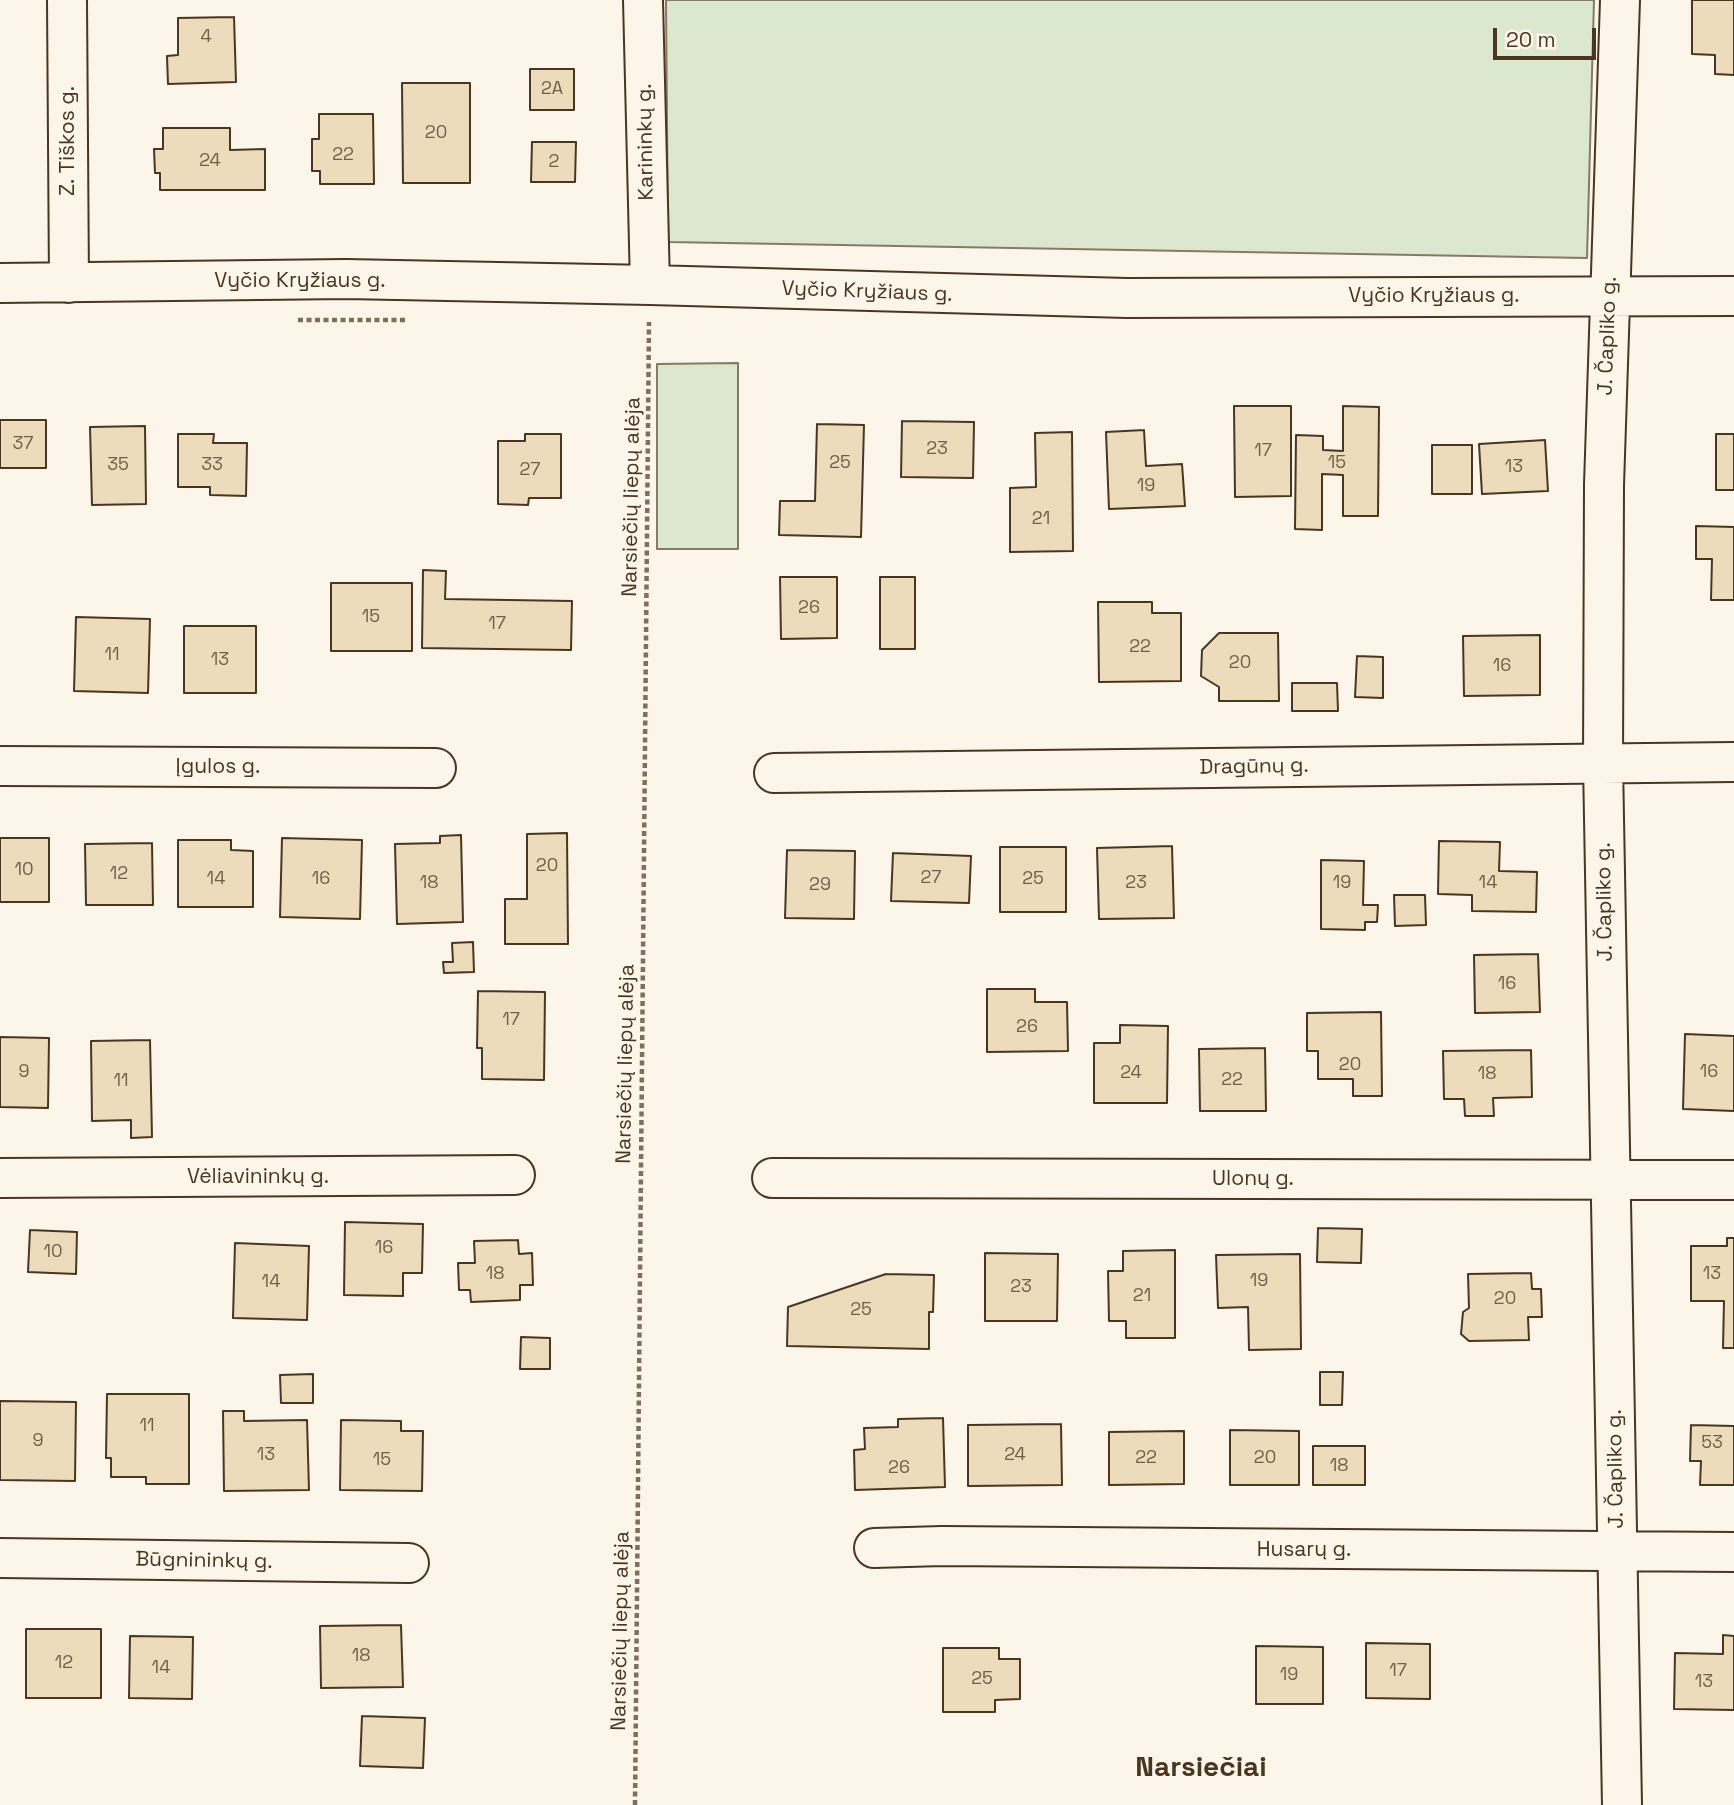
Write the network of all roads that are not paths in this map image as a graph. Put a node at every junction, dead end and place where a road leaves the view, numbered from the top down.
1 (67, 0) edge
2 (643, 0) edge
3 (1620, 0) edge
4 (69, 282) junction
5 (0, 283) edge
6 (650, 285) junction
7 (1610, 296) junction
8 (1734, 296) edge
9 (1734, 762) edge
10 (1603, 763) junction
11 (0, 766) edge
12 (436, 768) dead end
13 (774, 773) dead end
14 (515, 1175) dead end
15 (0, 1178) edge
16 (772, 1178) dead end
17 (1609, 1180) junction
18 (1734, 1180) edge
19 (874, 1548) dead end
20 (1618, 1552) junction
21 (1734, 1552) edge
22 (0, 1558) edge
23 (409, 1563) dead end
24 (1622, 1805) edge

1 - 4 street, Z. Tiškos g.
2 - 6 street, Karininkų g.
3 - 7 street, J. Čapliko g.
4 - 5 street, Vyčio Kryžiaus g.
4 - 6 street, Vyčio Kryžiaus g.
6 - 7 street, Vyčio Kryžiaus g.
7 - 8 street, Vyčio Kryžiaus g.
7 - 10 street, J. Čapliko g.
9 - 10 street, Dragūnų g.
10 - 13 street, Dragūnų g.
10 - 17 street, J. Čapliko g.
11 - 12 street, Įgulos g.
14 - 15 street, Vėliavininkų g.
16 - 17 street, Ulonų g.
17 - 18 street, Ulonų g.
17 - 20 street, J. Čapliko g.
19 - 20 street, Husarų g.
20 - 21 street, Husarų g.
20 - 24 street, J. Čapliko g.
22 - 23 street, Būgnininkų g.

